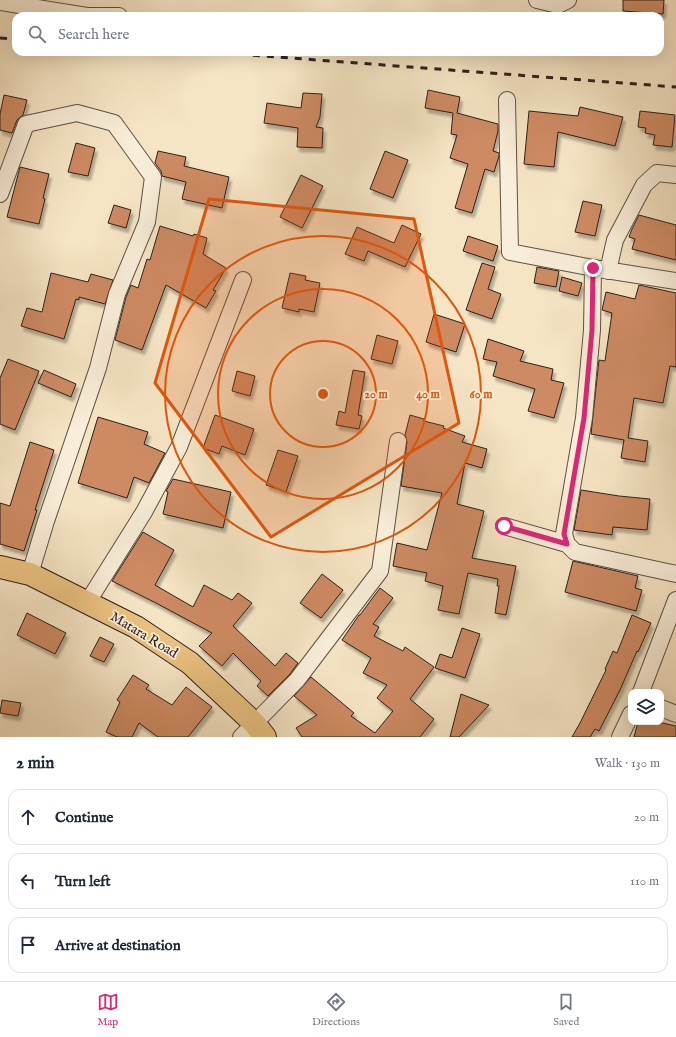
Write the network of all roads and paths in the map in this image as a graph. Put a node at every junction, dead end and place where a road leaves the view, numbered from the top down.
1 (537, 0) edge
2 (568, 0) edge
3 (0, 2) edge
4 (62, 12) edge
5 (507, 100) dead end
6 (676, 175) edge
7 (0, 194) edge
8 (601, 270) junction
9 (243, 280) dead end
10 (676, 281) edge
11 (398, 441) dead end
12 (504, 526) dead end
13 (567, 544) junction
14 (0, 567) edge
15 (30, 574) junction
16 (676, 574) edge
17 (676, 600) edge
18 (87, 603) junction
19 (642, 689) edge
20 (664, 709) edge
21 (676, 714) edge
22 (628, 720) edge
23 (254, 733) edge
24 (620, 737) edge

1 - 2 street
3 - 4 street
5 - 8 street
6 - 8 street
7 - 15 street
8 - 10 street
8 - 13 street
9 - 18 street
11 - 23 street
12 - 13 street
13 - 16 street
14 - 15 highway, Matara Road
15 - 18 highway, Matara Road
17 - 19 street
18 - 23 highway, Matara Road
20 - 21 street
22 - 24 street

